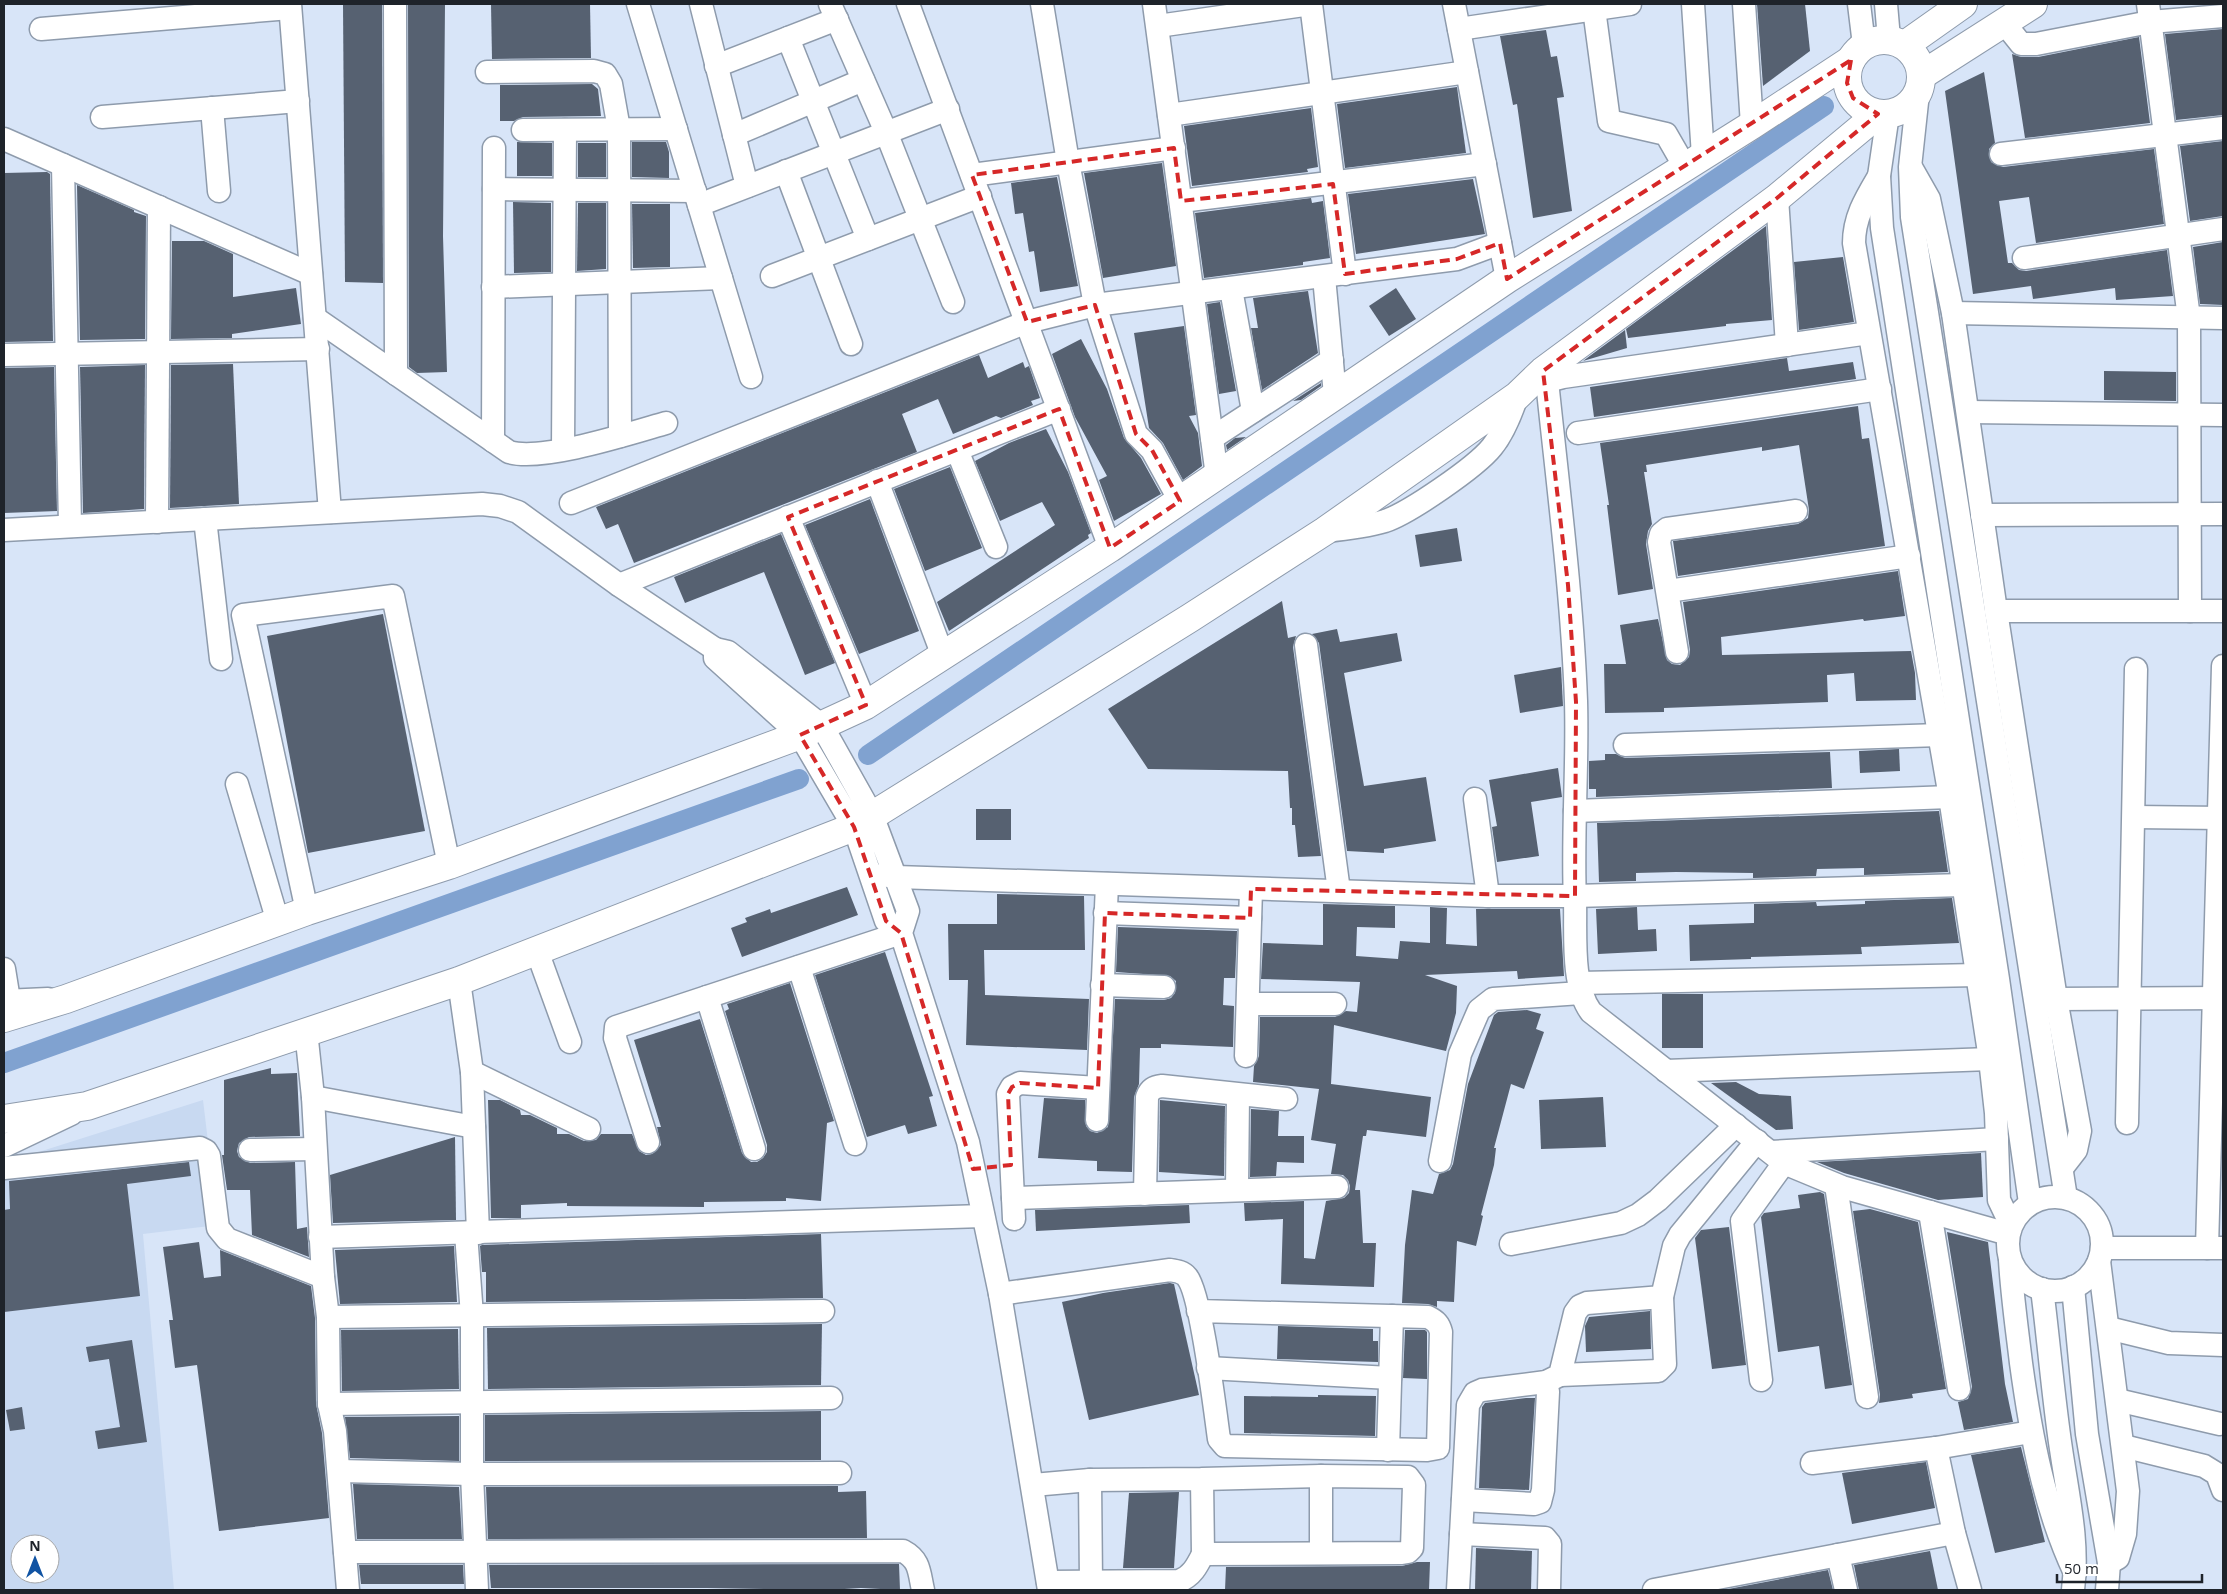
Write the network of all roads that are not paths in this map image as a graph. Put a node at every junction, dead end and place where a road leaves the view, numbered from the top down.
1 (395, 4) edge
2 (638, 4) edge
3 (701, 4) edge
4 (908, 4) edge
5 (1042, 4) edge
6 (1154, 4) edge
7 (1311, 4) edge
8 (1454, 4) edge
9 (1630, 4) edge
10 (1693, 4) edge
11 (1744, 4) edge
12 (1859, 4) edge
13 (1886, 4) edge
14 (1963, 4) edge
15 (2033, 4) edge
16 (290, 6) edge
17 (1594, 9) junction
18 (833, 11) edge
19 (2149, 13) edge
20 (2223, 16) edge
21 (2005, 24) junction
22 (1158, 26) junction
23 (1459, 28) junction
24 (40, 29) dead end
25 (788, 38) junction
26 (1877, 47) junction
27 (716, 66) junction
28 (488, 72) dead end
29 (1467, 72) junction
30 (863, 80) junction
31 (1920, 84) junction
32 (1322, 93) junction
33 (298, 101) junction
34 (813, 102) junction
35 (212, 108) junction
36 (948, 109) junction
37 (1883, 114) junction
38 (1170, 115) junction
39 (102, 117) dead end
40 (1752, 125) junction
41 (2223, 128) edge
42 (619, 129) junction
43 (676, 129) junction
44 (523, 130) dead end
45 (564, 130) junction
46 (886, 132) junction
47 (2166, 134) junction
48 (734, 135) junction
49 (4, 139) edge
50 (494, 148) dead end
51 (1174, 148) junction
52 (834, 153) junction
53 (2001, 154) dead end
54 (1694, 161) junction
55 (1068, 162) junction
56 (1485, 164) junction
57 (63, 165) junction
58 (1910, 167) junction
59 (786, 171) junction
60 (972, 175) junction
61 (1878, 176) junction
62 (1334, 184) junction
63 (747, 186) junction
64 (494, 189) junction
65 (564, 190) junction
66 (620, 190) junction
67 (219, 191) dead end
68 (980, 196) junction
69 (697, 198) junction
70 (1776, 198) junction
71 (1181, 202) junction
72 (159, 207) junction
73 (919, 220) junction
74 (2223, 229) edge
75 (2178, 235) junction
76 (868, 239) junction
77 (1500, 243) junction
78 (819, 258) junction
79 (2024, 258) dead end
80 (311, 274) junction
81 (772, 276) dead end
82 (1334, 276) junction
83 (721, 278) junction
84 (1506, 279) junction
85 (620, 283) junction
86 (564, 285) junction
87 (493, 288) junction
88 (1232, 289) junction
89 (1193, 294) junction
90 (953, 302) dead end
91 (1095, 305) junction
92 (1954, 313) junction
93 (315, 318) junction
94 (2189, 318) junction
95 (2223, 318) edge
96 (1027, 322) junction
97 (1869, 333) junction
98 (851, 344) dead end
99 (1787, 345) junction
100 (318, 349) junction
101 (158, 352) junction
102 (66, 354) junction
103 (4, 355) edge
104 (1332, 360) junction
105 (396, 374) junction
106 (1545, 376) junction
107 (751, 377) dead end
108 (1880, 389) junction
109 (1335, 395) junction
110 (1059, 409) junction
111 (1253, 411) junction
112 (1968, 412) junction
113 (2190, 415) junction
114 (2223, 415) edge
115 (666, 423) dead end
116 (1578, 432) dead end
117 (620, 436) junction
118 (1212, 438) junction
119 (493, 441) junction
120 (563, 449) junction
121 (957, 450) junction
122 (1217, 476) junction
123 (877, 481) junction
124 (1180, 501) junction
125 (571, 504) dead end
126 (1796, 510) dead end
127 (330, 512) junction
128 (2190, 514) junction
129 (2223, 514) edge
130 (1982, 515) junction
131 (788, 517) junction
132 (205, 519) junction
133 (157, 522) junction
134 (70, 526) junction
135 (4, 530) edge
136 (996, 547) dead end
137 (1110, 548) junction
138 (1909, 556) junction
139 (619, 585) junction
140 (1668, 591) junction
141 (1996, 611) junction
142 (2190, 611) junction
143 (2223, 611) edge
144 (1306, 645) dead end
145 (1677, 652) dead end
146 (943, 656) junction
147 (221, 659) dead end
148 (2223, 666) edge
149 (2136, 669) dead end
150 (866, 705) junction
151 (811, 730) junction
152 (1940, 735) junction
153 (1625, 745) dead end
154 (237, 784) dead end
155 (1950, 797) junction
156 (1475, 799) dead end
157 (1574, 811) junction
158 (2134, 817) junction
159 (2221, 818) edge
160 (863, 821) junction
161 (449, 865) junction
162 (871, 872) junction
163 (896, 877) junction
164 (1106, 884) junction
165 (1963, 885) junction
166 (1251, 889) junction
167 (1339, 891) junction
168 (1488, 896) junction
169 (1574, 896) junction
170 (307, 911) junction
171 (1105, 913) junction
172 (1250, 918) junction
173 (278, 922) junction
174 (901, 933) junction
175 (537, 951) junction
176 (799, 966) junction
177 (4, 970) edge
178 (1978, 974) junction
179 (459, 981) junction
180 (1102, 985) junction
181 (1164, 987) dead end
182 (1580, 988) junction
183 (707, 997) junction
184 (2218, 998) edge
185 (2056, 999) junction
186 (2131, 999) junction
187 (1248, 1004) junction
188 (1335, 1004) dead end
189 (6, 1006) edge
190 (306, 1031) junction
191 (570, 1042) dead end
192 (1246, 1056) dead end
193 (1990, 1059) junction
194 (1666, 1071) junction
195 (472, 1072) junction
196 (1098, 1088) junction
197 (1238, 1095) junction
198 (313, 1097) junction
199 (1286, 1099) dead end
200 (87, 1106) junction
201 (4, 1119) edge
202 (1097, 1120) dead end
203 (2128, 1124) dead end
204 (1736, 1125) junction
205 (474, 1127) junction
206 (589, 1129) dead end
207 (1997, 1140) junction
208 (648, 1142) dead end
209 (855, 1144) dead end
210 (4, 1146) edge
211 (315, 1149) junction
212 (754, 1149) dead end
213 (250, 1150) dead end
214 (1771, 1152) junction
215 (1440, 1161) dead end
216 (1011, 1165) junction
217 (4, 1168) edge
218 (2062, 1168) junction
219 (973, 1169) junction
220 (1836, 1185) junction
221 (1337, 1187) dead end
222 (1237, 1189) junction
223 (1145, 1194) junction
224 (2066, 1198) junction
225 (2030, 1203) junction
226 (1930, 1212) junction
227 (983, 1216) junction
228 (2010, 1229) junction
229 (472, 1233) junction
230 (320, 1237) junction
231 (1511, 1244) dead end
232 (2215, 1248) edge
233 (2100, 1254) junction
234 (2010, 1260) junction
235 (322, 1278) junction
236 (2073, 1287) junction
237 (2042, 1289) junction
238 (1000, 1294) junction
239 (1662, 1297) junction
240 (823, 1310) dead end
241 (1198, 1312) junction
242 (472, 1316) junction
243 (1392, 1316) junction
244 (328, 1317) junction
245 (2108, 1328) junction
246 (2223, 1345) edge
247 (1208, 1368) junction
248 (1390, 1378) junction
249 (1553, 1378) junction
250 (1762, 1380) dead end
251 (1959, 1390) dead end
252 (1867, 1397) dead end
253 (831, 1398) dead end
254 (2117, 1400) junction
255 (472, 1402) junction
256 (329, 1404) junction
257 (2220, 1424) dead end
258 (2030, 1432) junction
259 (2123, 1446) junction
260 (1936, 1448) junction
261 (1388, 1450) junction
262 (1812, 1463) dead end
263 (339, 1471) junction
264 (840, 1473) dead end
265 (472, 1474) junction
266 (1321, 1476) junction
267 (1202, 1479) junction
268 (1090, 1480) junction
269 (1032, 1485) junction
270 (2223, 1490) edge
271 (1463, 1500) junction
272 (1954, 1533) junction
273 (1461, 1534) junction
274 (345, 1552) junction
275 (1321, 1553) junction
276 (475, 1554) junction
277 (1203, 1554) junction
278 (1838, 1555) junction
279 (2109, 1563) junction
280 (1091, 1582) junction
281 (2074, 1582) edge
282 (1716, 1584) edge
283 (1048, 1586) edge
284 (348, 1590) edge
285 (477, 1590) edge
286 (923, 1590) edge
287 (1458, 1590) edge
288 (1549, 1590) edge
289 (1654, 1590) edge
290 (1846, 1590) edge
291 (1970, 1590) edge
292 (2107, 1590) edge

1 - 105 street
2 - 43 street
3 - 27 street
4 - 36 street
5 - 55 street
6 - 22 street
7 - 22 street
7 - 32 street
8 - 23 street
9 - 17 street
10 - 54 street
11 - 40 street
12 - 26 street
13 - 26 street
14 - 26 main road
15 - 21 main road
16 - 24 street
16 - 33 street
17 - 23 street
17 - 54 street
18 - 25 street
18 - 30 street
19 - 20 street
19 - 21 street
19 - 47 street
21 - 31 main road
22 - 38 street
23 - 29 street
25 - 27 street
25 - 34 street
26 - 31 main road
26 - 37 main road
26 - 40 main road
27 - 48 street
28 - 42 street
29 - 32 street
29 - 56 street
30 - 34 street
30 - 46 street
31 - 37 main road
31 - 58 street
32 - 38 street
32 - 62 street
33 - 35 street
33 - 80 street
34 - 48 street
34 - 52 street
35 - 39 street
35 - 67 street
36 - 46 street
36 - 60 street
37 - 61 street
37 - 70 main road
38 - 51 street
40 - 54 main road
41 - 47 street
42 - 43 street
42 - 45 street
42 - 66 street
43 - 69 street
44 - 45 street
45 - 65 street
46 - 52 street
46 - 73 street
47 - 53 street
47 - 75 street
48 - 63 street
49 - 57 street
50 - 64 street
51 - 55 street
51 - 71 street
52 - 59 street
52 - 76 street
54 - 84 main road
55 - 60 street
55 - 91 street
56 - 62 street
56 - 77 street
57 - 72 street
57 - 102 street
58 - 92 street
58 - 218 street
59 - 63 street
59 - 78 street
60 - 68 street
61 - 97 street
61 - 225 street
62 - 71 street
62 - 82 street
63 - 69 street
64 - 65 street
64 - 87 street
65 - 66 street
65 - 86 street
66 - 69 street
66 - 85 street
68 - 73 street
68 - 96 street
69 - 83 street
70 - 99 street
70 - 106 main road
71 - 89 street
72 - 80 street
72 - 101 street
73 - 76 street
73 - 90 street
74 - 75 street
75 - 79 street
75 - 94 street
76 - 78 street
77 - 82 street
77 - 84 street
78 - 81 street
78 - 98 street
80 - 93 street
82 - 88 street
82 - 104 street
83 - 85 street
83 - 107 street
84 - 109 main road
85 - 86 street
85 - 117 street
86 - 87 street
86 - 120 street
87 - 119 street
88 - 89 street
88 - 111 street
89 - 91 street
89 - 118 street
91 - 96 street
91 - 124 street
92 - 94 street
92 - 112 street
93 - 100 street
93 - 105 street
94 - 95 street
94 - 113 street
96 - 110 street
96 - 125 street
97 - 99 street
97 - 108 street
99 - 106 street
100 - 101 street
100 - 127 street
101 - 102 street
101 - 133 street
102 - 103 street
102 - 134 street
104 - 109 street
104 - 111 street
105 - 119 street
106 - 157 street
106 - 160 main road
108 - 116 street
108 - 138 street
109 - 122 main road
110 - 121 street
110 - 137 street
111 - 118 street
112 - 113 street
112 - 130 street
113 - 114 street
113 - 128 street
115 - 117 street
117 - 120 street
118 - 122 street
119 - 120 street
121 - 123 street
121 - 136 street
122 - 124 main road
123 - 131 street
123 - 146 street
124 - 137 main road
126 - 140 street
127 - 132 street
127 - 139 street
128 - 129 street
128 - 130 street
128 - 142 street
130 - 141 street
131 - 139 street
131 - 150 street
132 - 133 street
132 - 147 street
133 - 134 street
134 - 135 street
137 - 146 main road
138 - 140 street
138 - 152 street
139 - 151 street
140 - 145 street
141 - 142 street
141 - 185 street
142 - 143 street
144 - 167 street
146 - 150 main road
148 - 159 street
149 - 158 street
150 - 151 main road
151 - 160 street
151 - 161 main road
152 - 153 street
152 - 155 street
154 - 173 street
155 - 157 street
155 - 165 street
156 - 168 street
157 - 169 street
158 - 159 street
158 - 186 street
159 - 184 street
160 - 162 street
160 - 163 street
160 - 175 main road
161 - 170 main road
161 - 170 street
162 - 163 street
162 - 174 street
163 - 164 street
163 - 174 street
164 - 166 street
164 - 171 street
165 - 169 street
165 - 178 street
166 - 167 street
166 - 172 street
167 - 168 street
168 - 169 street
169 - 182 street
170 - 173 main road
171 - 172 street
171 - 180 street
172 - 187 street
173 - 189 main road
174 - 176 street
174 - 219 street
175 - 179 main road
175 - 191 street
176 - 183 street
176 - 209 street
177 - 189 street
178 - 182 street
178 - 193 street
179 - 190 main road
179 - 195 street
180 - 181 street
180 - 196 street
182 - 194 street
182 - 215 street
183 - 208 street
183 - 212 street
184 - 186 street
184 - 232 street
185 - 186 street
185 - 218 street
186 - 203 street
187 - 188 street
187 - 192 street
190 - 198 street
190 - 200 main road
193 - 194 street
193 - 207 street
194 - 204 street
195 - 205 street
195 - 206 street
196 - 202 street
196 - 216 street
197 - 199 street
197 - 222 street
197 - 223 street
198 - 205 street
198 - 211 street
200 - 201 main road
200 - 210 street
204 - 214 street
204 - 231 street
205 - 229 street
207 - 214 street
207 - 228 street
211 - 213 street
211 - 230 street
214 - 220 street
214 - 239 street
214 - 250 street
216 - 219 street
216 - 223 street
217 - 235 street
218 - 224 street
219 - 227 street
220 - 226 street
220 - 252 street
221 - 222 street
222 - 223 street
224 - 225 street
224 - 233 street
225 - 228 street
226 - 228 street
226 - 251 street
227 - 229 street
227 - 238 street
228 - 234 street
229 - 230 street
229 - 242 street
230 - 235 street
232 - 233 street
233 - 236 street
233 - 245 street
234 - 237 street
234 - 258 street
235 - 244 street
236 - 237 street
236 - 279 street
237 - 281 street
238 - 241 street
238 - 269 street
239 - 249 street
239 - 249 street
240 - 242 street
241 - 243 street
241 - 247 street
242 - 244 street
242 - 255 street
243 - 248 street
243 - 261 street
244 - 256 street
245 - 246 street
245 - 254 street
247 - 248 street
247 - 261 street
248 - 261 street
249 - 271 street
249 - 271 street
253 - 255 street
254 - 257 street
254 - 259 street
255 - 256 street
255 - 265 street
256 - 263 street
258 - 260 street
258 - 281 street
259 - 270 street
259 - 279 street
260 - 262 street
260 - 272 street
263 - 265 street
263 - 274 street
264 - 265 street
265 - 276 street
266 - 267 street
266 - 275 street
266 - 275 street
267 - 268 street
267 - 277 street
268 - 269 street
268 - 280 street
269 - 283 street
271 - 273 street
272 - 278 street
272 - 291 street
273 - 287 street
273 - 288 street
274 - 276 street
274 - 284 street
275 - 277 street
276 - 285 street
276 - 286 street
277 - 280 street
278 - 282 street
278 - 290 street
279 - 292 street
280 - 283 street
282 - 289 street

